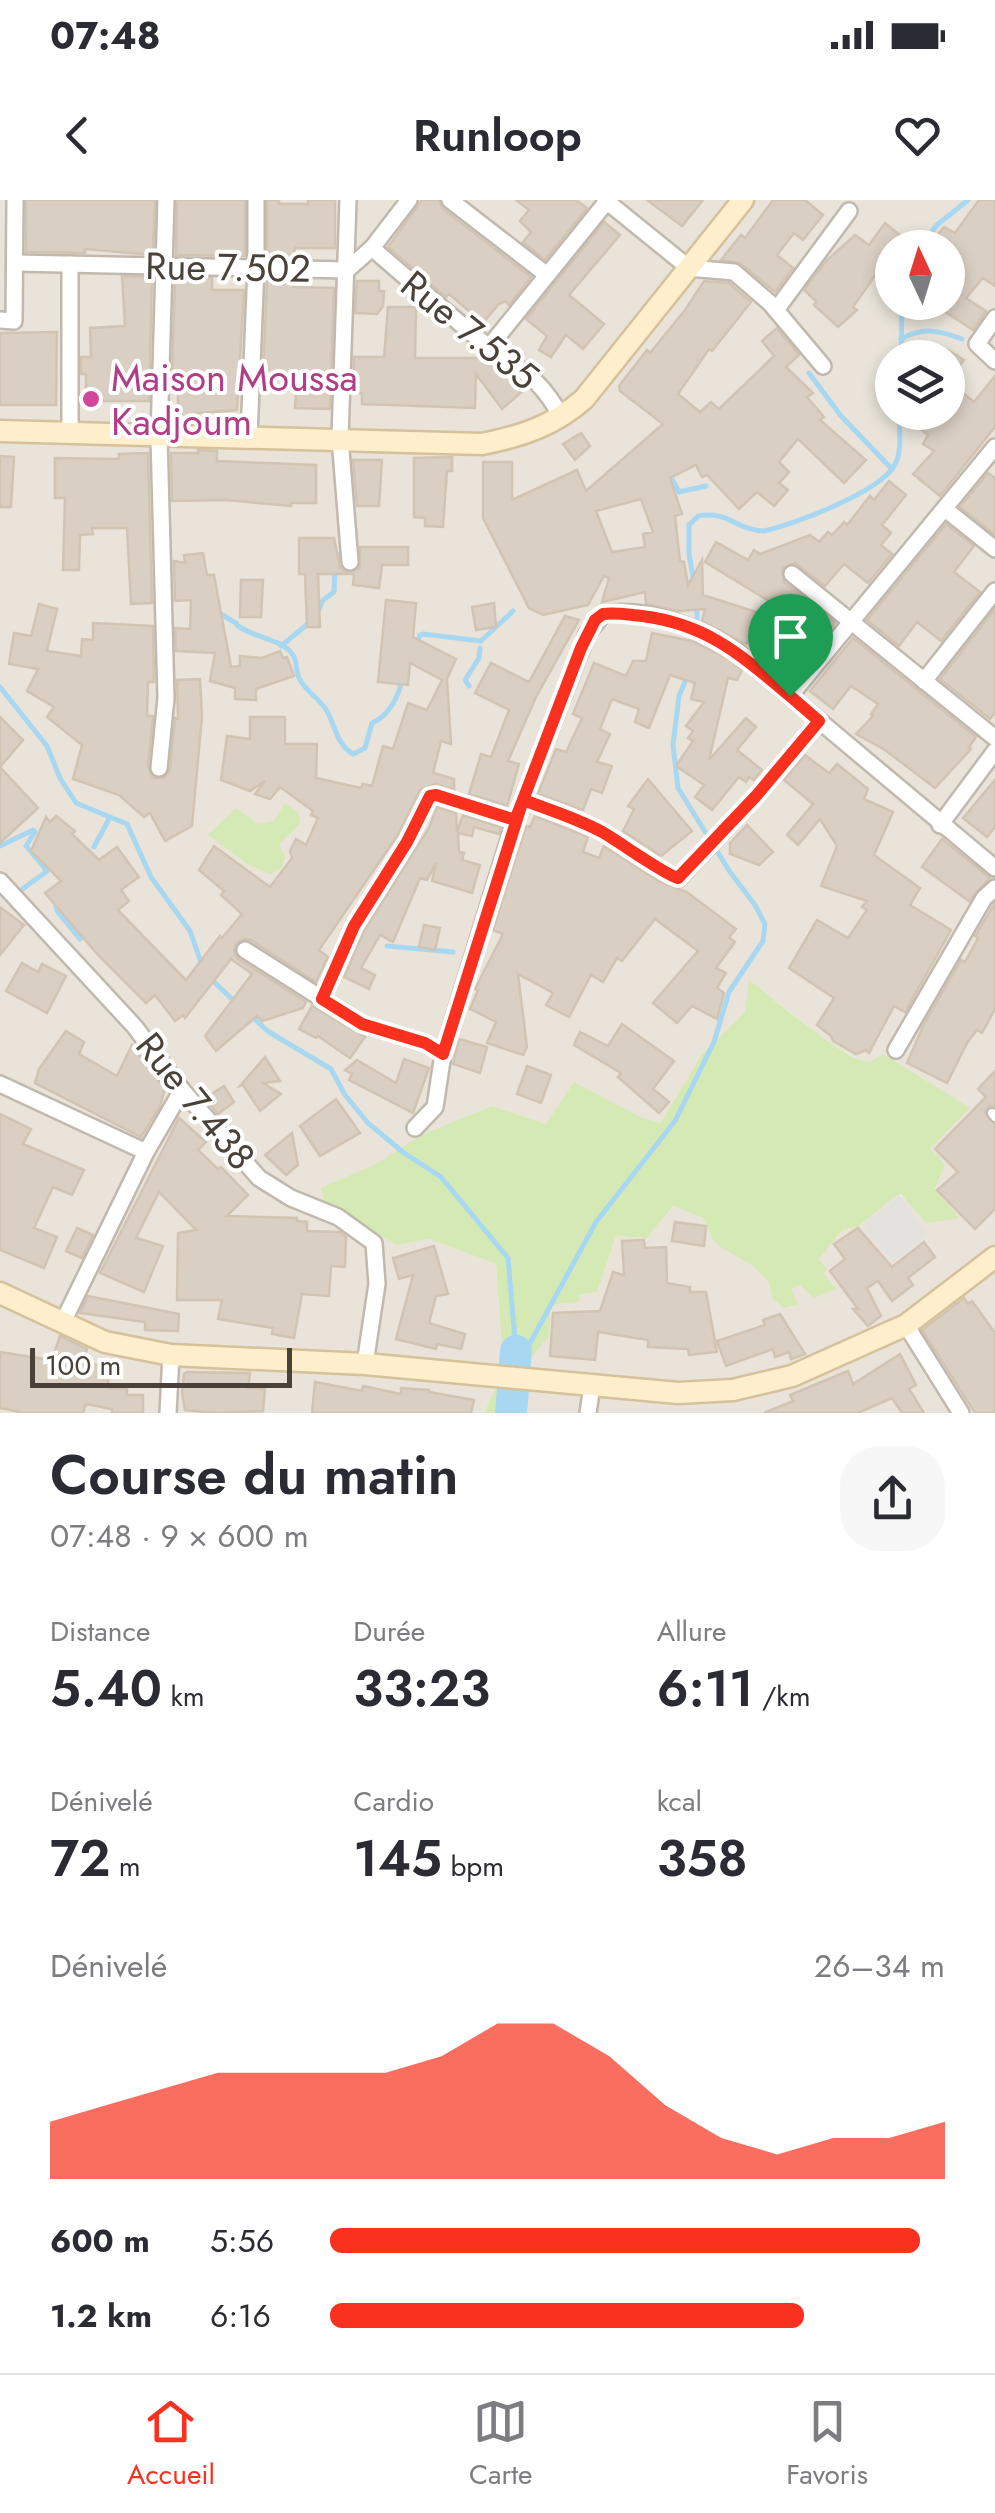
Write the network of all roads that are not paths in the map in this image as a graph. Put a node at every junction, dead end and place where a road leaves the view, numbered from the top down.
1 (15, 200) edge
2 (166, 200) edge
3 (256, 200) edge
4 (348, 200) edge
5 (410, 200) edge
6 (450, 200) edge
7 (607, 200) edge
8 (743, 200) edge
9 (849, 211) dead end
10 (372, 248) junction
11 (14, 263) junction
12 (70, 264) junction
13 (166, 266) junction
14 (256, 268) junction
15 (689, 268) junction
16 (347, 270) junction
17 (547, 275) junction
18 (776, 310) junction
19 (995, 318) edge
20 (7, 320) edge
21 (489, 347) junction
22 (995, 362) edge
23 (823, 366) dead end
24 (562, 418) junction
25 (0, 431) edge
26 (70, 433) junction
27 (159, 436) junction
28 (249, 436) junction
29 (340, 438) junction
30 (995, 447) edge
31 (944, 509) junction
32 (995, 549) edge
33 (350, 562) dead end
34 (792, 574) dead end
35 (995, 591) edge
36 (851, 621) junction
37 (924, 681) junction
38 (790, 696) junction
39 (819, 721) junction
40 (995, 738) edge
41 (995, 751) edge
42 (160, 768) dead end
43 (523, 800) junction
44 (515, 820) junction
45 (940, 825) junction
46 (995, 868) edge
47 (0, 882) edge
48 (995, 888) edge
49 (244, 950) dead end
50 (322, 999) junction
51 (896, 1050) dead end
52 (443, 1054) junction
53 (0, 1084) edge
54 (182, 1090) junction
55 (414, 1128) dead end
56 (146, 1152) junction
57 (995, 1257) edge
58 (0, 1294) edge
59 (62, 1324) junction
60 (906, 1325) junction
61 (171, 1355) junction
62 (365, 1364) junction
63 (592, 1386) junction
64 (168, 1413) edge
65 (588, 1413) edge
66 (961, 1413) edge

1 - 11 street
2 - 13 street
3 - 14 street
4 - 16 street
5 - 10 street, Rue 7.502
6 - 17 street
7 - 15 street
7 - 17 street
8 - 15 main road
9 - 18 street
10 - 16 street, Rue 7.502
10 - 21 street, Rue 7.535
11 - 12 street, Rue 7.502
11 - 20 street
12 - 13 street, Rue 7.502
12 - 26 street
13 - 14 street, Rue 7.502
13 - 27 street
14 - 16 street, Rue 7.502
14 - 28 street
15 - 18 street
15 - 24 main road
16 - 29 street
17 - 21 street
18 - 23 street
19 - 22 street
21 - 24 street, Rue 7.535
24 - 29 main road
25 - 26 main road
26 - 27 main road
27 - 28 main road
27 - 42 street
28 - 29 main road
29 - 33 street
30 - 31 street
31 - 32 street
31 - 36 street
34 - 36 street
35 - 37 street
36 - 37 street
36 - 38 street
37 - 40 street
38 - 39 street
38 - 43 street
39 - 43 street
39 - 45 street
41 - 45 street
43 - 44 street
44 - 50 street
44 - 52 street
45 - 46 street
47 - 54 street, Rue 7.438
48 - 51 street
49 - 50 street
50 - 52 street
52 - 55 street
53 - 56 street
54 - 56 street
54 - 62 street, Rue 7.438
56 - 59 street
57 - 60 main road
58 - 59 main road
59 - 61 main road
60 - 63 main road
60 - 66 street
61 - 62 main road
61 - 64 street
62 - 63 main road
63 - 65 street

